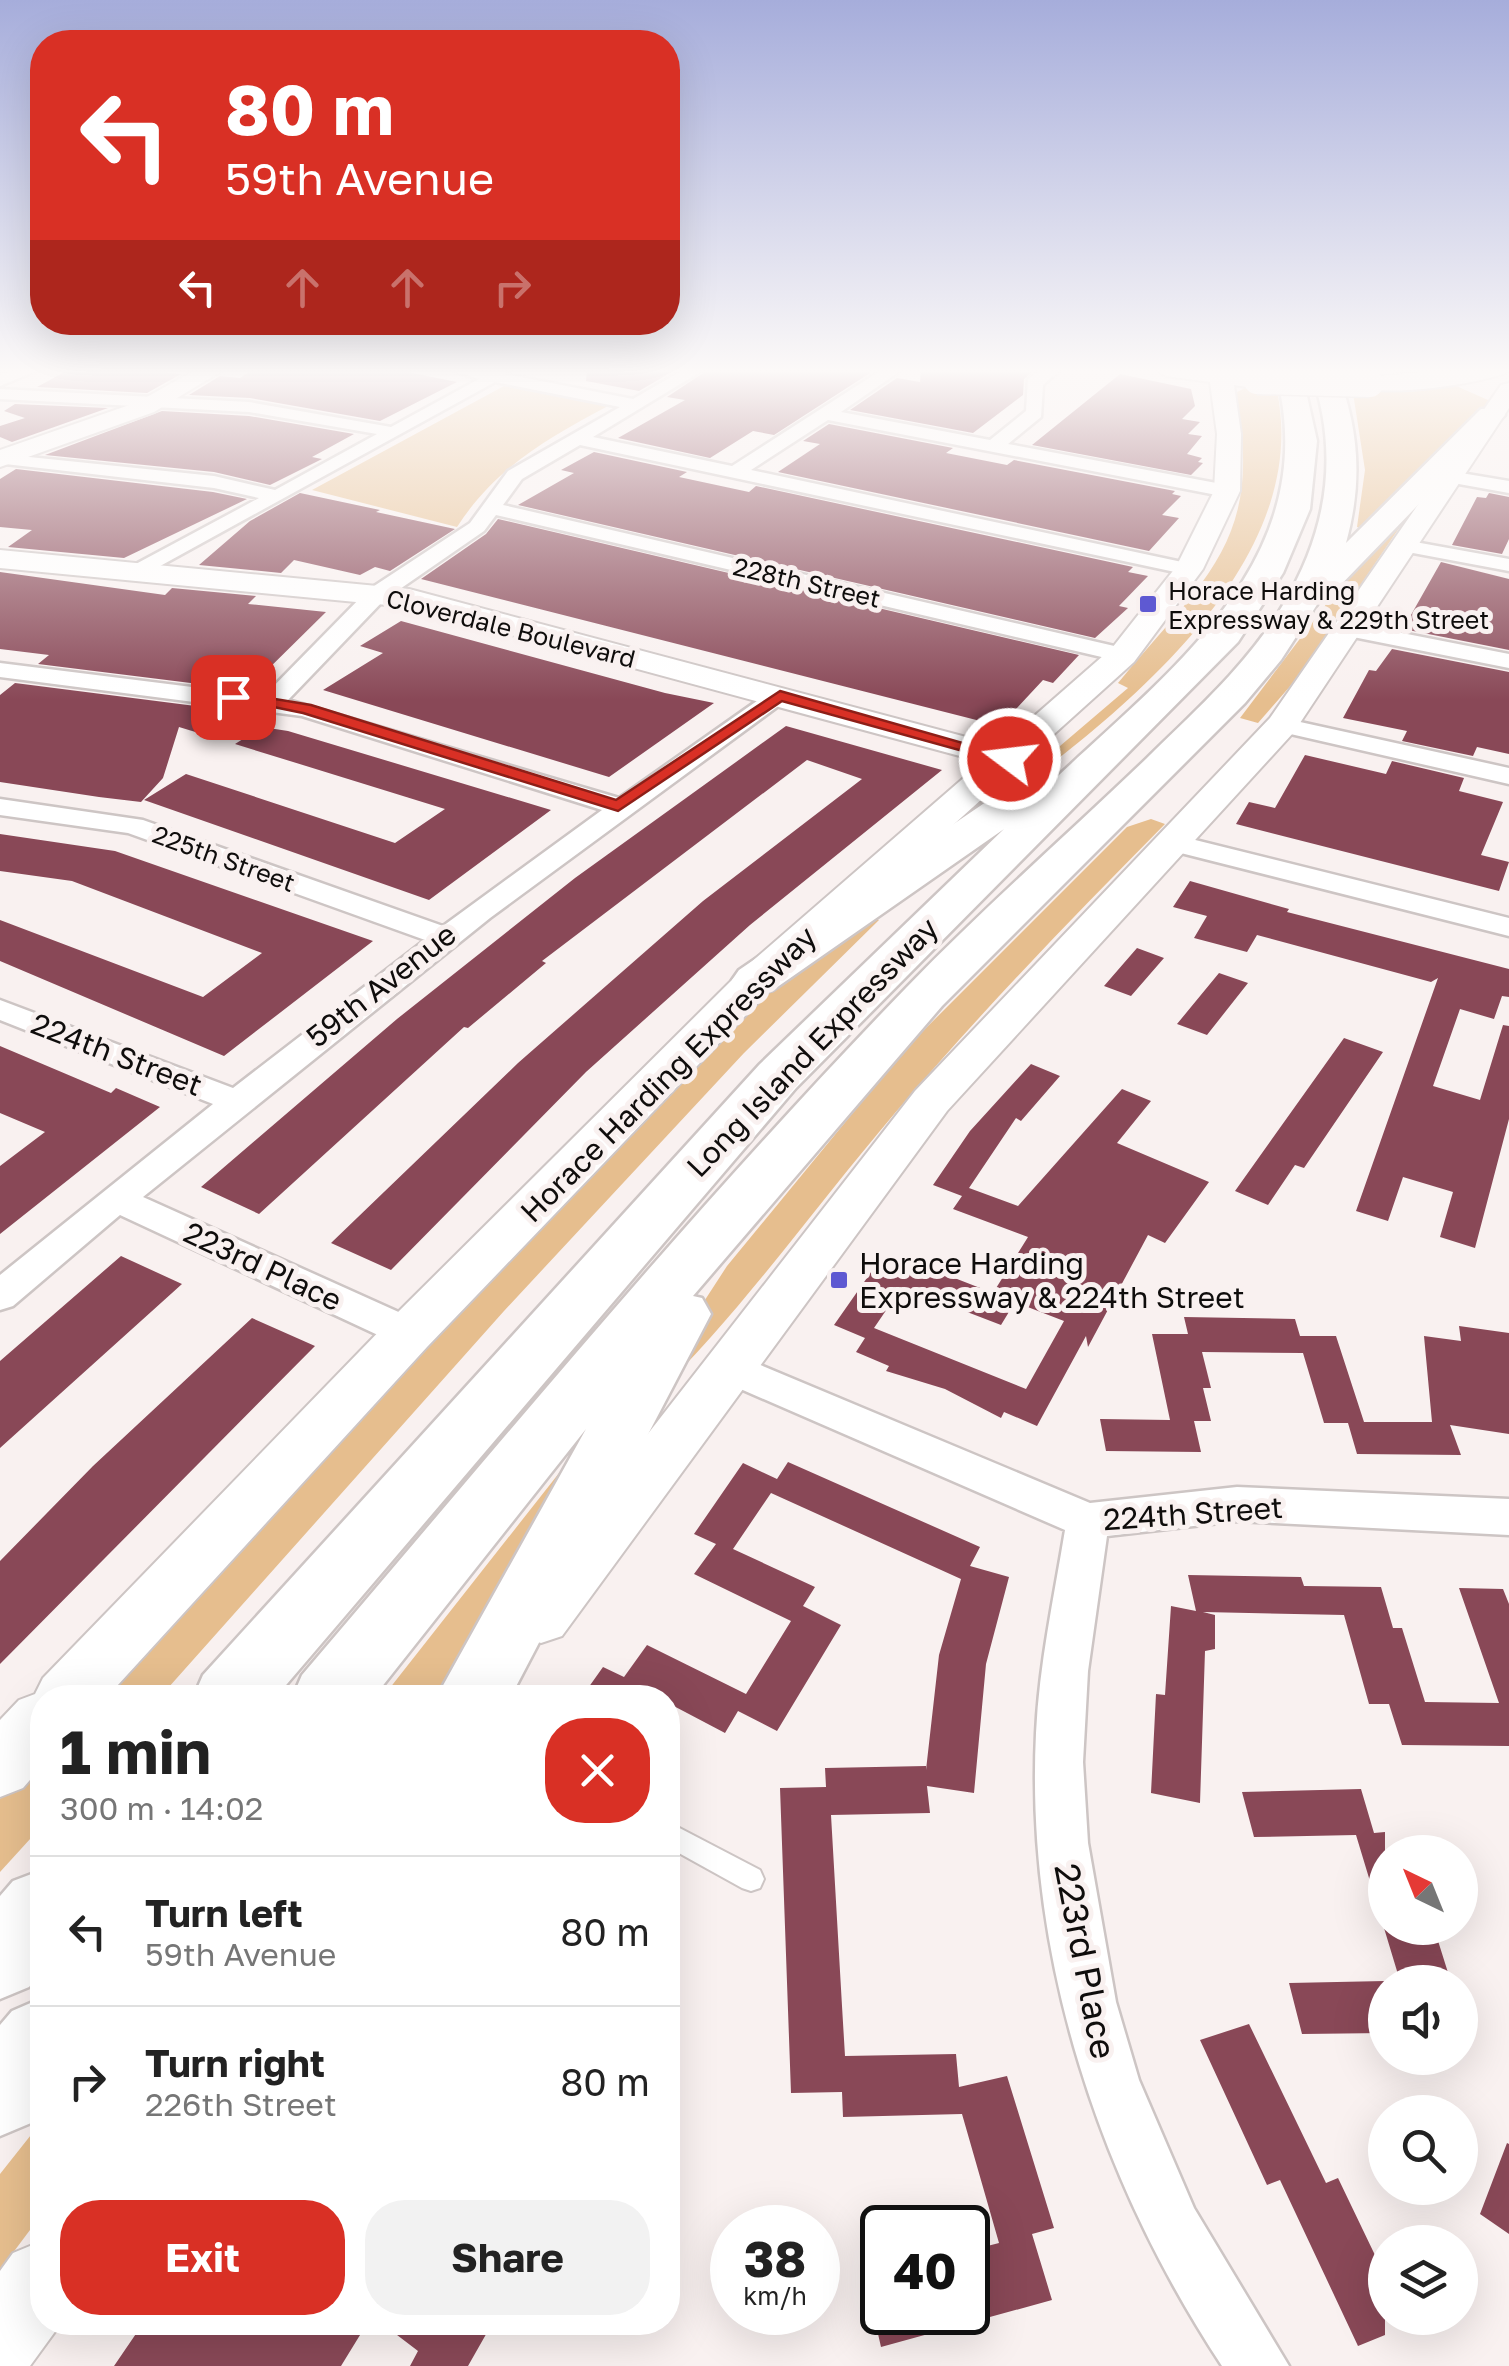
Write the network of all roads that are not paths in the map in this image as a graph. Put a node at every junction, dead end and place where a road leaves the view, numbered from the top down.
1 (191, 479) edge
2 (308, 479) edge
3 (511, 479) edge
4 (764, 479) edge
5 (1167, 479) edge
6 (1228, 479) edge
7 (1299, 479) edge
8 (1345, 479) edge
9 (1425, 479) edge
10 (1448, 479) edge
11 (1458, 479) edge
12 (1509, 487) edge
13 (1227, 491) junction
14 (277, 496) junction
15 (490, 508) junction
16 (1404, 546) junction
17 (0, 559) edge
18 (1509, 566) edge
19 (1189, 569) junction
20 (142, 570) junction
21 (376, 595) junction
22 (1300, 606) junction
23 (1351, 630) junction
24 (1123, 656) junction
25 (1509, 661) edge
26 (0, 670) edge
27 (1175, 686) junction
28 (780, 696) junction
29 (272, 702) junction
30 (1282, 725) junction
31 (1010, 759) junction
32 (1509, 776) edge
33 (618, 806) junction
34 (0, 807) edge
35 (1171, 842) junction
36 (1509, 927) edge
37 (442, 936) junction
38 (756, 980) junction
39 (0, 1008) edge
40 (831, 1098) junction
41 (234, 1100) junction
42 (116, 1199) junction
43 (0, 1296) edge
44 (409, 1333) junction
45 (728, 1366) junction
46 (1509, 1517) edge
47 (1088, 1521) junction
48 (77, 1685) edge
49 (240, 1685) edge
50 (339, 1685) edge
51 (479, 1685) edge
52 (492, 1685) edge
53 (30, 1734) edge
54 (0, 1766) edge
55 (680, 1841) edge
56 (751, 1879) dead end
57 (30, 1924) edge
58 (0, 1958) edge
59 (30, 2056) edge
60 (0, 2092) edge
61 (30, 2298) edge
62 (0, 2338) edge
63 (1258, 2366) edge

1 - 14 street
2 - 14 street
3 - 15 street
4 - 19 street
5 - 13 street
6 - 13 main road, Horace Harding Expressway
7 - 27 highway, Long Island Expressway
8 - 22 highway, Long Island Expressway
9 - 22 highway
10 - 16 main road
11 - 12 street
13 - 19 main road, Horace Harding Expressway
14 - 20 street
15 - 21 street
15 - 24 street, 228th Street
16 - 18 street
16 - 23 main road
17 - 20 main road, Cloverdale Boulevard
19 - 24 main road, Horace Harding Expressway
20 - 21 main road, Cloverdale Boulevard
21 - 28 main road, Cloverdale Boulevard
21 - 29 street
22 - 40 highway, Long Island Expressway
23 - 25 street
23 - 30 main road
24 - 31 main road, Horace Harding Expressway
26 - 29 street
27 - 38 highway
27 - 49 highway, Long Island Expressway
28 - 31 main road, Cloverdale Boulevard
28 - 33 street, 59th Avenue
29 - 33 street
30 - 32 street
30 - 35 main road
31 - 38 main road, Horace Harding Expressway
33 - 37 street, 59th Avenue
34 - 37 street, 225th Street
35 - 36 street
35 - 45 main road
37 - 41 street, 59th Avenue
38 - 44 main road, Horace Harding Expressway
39 - 41 street, 224th Street
40 - 50 highway, Long Island Expressway
40 - 51 highway
41 - 42 street, 59th Avenue
42 - 43 street, 59th Avenue
42 - 44 street, 223rd Place
44 - 48 main road, Horace Harding Expressway
45 - 47 street, 224th Street
45 - 52 main road
46 - 47 street, 224th Street
47 - 63 street, 223rd Place
53 - 54 main road
55 - 56 lane
57 - 58 highway
59 - 60 highway
61 - 62 main road

